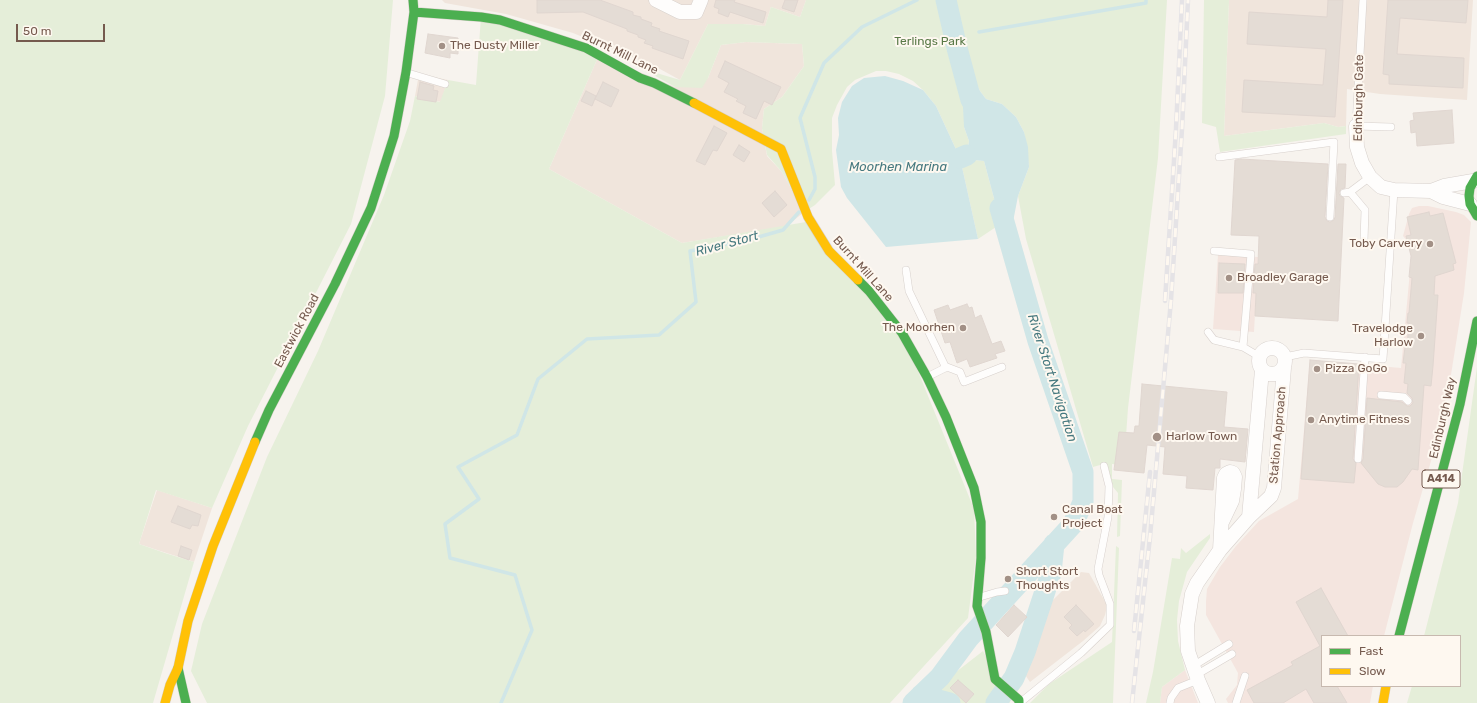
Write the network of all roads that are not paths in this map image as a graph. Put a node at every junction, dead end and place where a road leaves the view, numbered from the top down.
1 (413, 0) edge
2 (656, 0) edge
3 (700, 0) edge
4 (1363, 0) edge
5 (414, 12) junction
6 (406, 72) junction
7 (445, 84) dead end
8 (1356, 126) junction
9 (1391, 127) dead end
10 (1219, 157) dead end
11 (1370, 177) junction
12 (1476, 177) edge
13 (1394, 190) junction
14 (1431, 191) junction
15 (1473, 210) edge
16 (1330, 217) dead end
17 (1364, 241) dead end
18 (1214, 251) dead end
19 (906, 270) dead end
20 (1477, 321) edge
21 (1208, 332) dead end
22 (1243, 347) junction
23 (1366, 357) junction
24 (1261, 363) junction
25 (1284, 363) junction
26 (1002, 367) dead end
27 (946, 368) junction
28 (927, 377) junction
29 (1381, 395) dead end
30 (1408, 401) dead end
31 (1358, 460) dead end
32 (1104, 466) dead end
33 (1249, 517) junction
34 (1222, 522) dead end
35 (1220, 550) junction
36 (1005, 591) dead end
37 (977, 601) junction
38 (1399, 635) edge
39 (1229, 644) dead end
40 (1232, 654) dead end
41 (178, 668) junction
42 (1195, 673) junction
43 (1245, 676) dead end
44 (1386, 687) edge
45 (1018, 701) edge
46 (165, 703) edge
47 (186, 703) edge
48 (1170, 703) edge
49 (1208, 703) edge
50 (1236, 703) edge
51 (1383, 703) edge

1 - 5 main road, Eastwick Road
2 - 3 street
4 - 8 lane, Edinburgh Gate
5 - 6 main road, Eastwick Road
5 - 28 main road, Burnt Mill Lane
6 - 7 lane
6 - 41 main road, Eastwick Road
8 - 9 lane
8 - 11 street, Edinburgh Gate
10 - 16 lane
11 - 13 street, Edinburgh Gate
11 - 17 lane
12 - 14 street, Edinburgh Gate
12 - 15 main road
13 - 14 street, Edinburgh Gate
13 - 23 lane
14 - 15 street, Edinburgh Gate
18 - 22 lane
19 - 27 lane
20 - 38 main road, Edinburgh Way / A414
21 - 22 lane
22 - 24 lane
23 - 25 lane
23 - 31 lane
24 - 25 street, Station Approach
24 - 25 street
24 - 33 street, Station Approach
25 - 33 street, Station Approach
26 - 27 lane
27 - 28 lane
28 - 37 main road, Burnt Mill Lane
29 - 30 lane
32 - 45 lane
33 - 35 street, Station Approach
34 - 35 street
35 - 42 street, Station Approach
36 - 37 lane
37 - 45 main road, Burnt Mill Lane
39 - 42 lane
40 - 42 lane
41 - 46 main road, Eastwick Road
41 - 47 main road, Eastwick Road
42 - 48 lane
42 - 49 street, Station Approach
43 - 50 lane
44 - 51 main road

